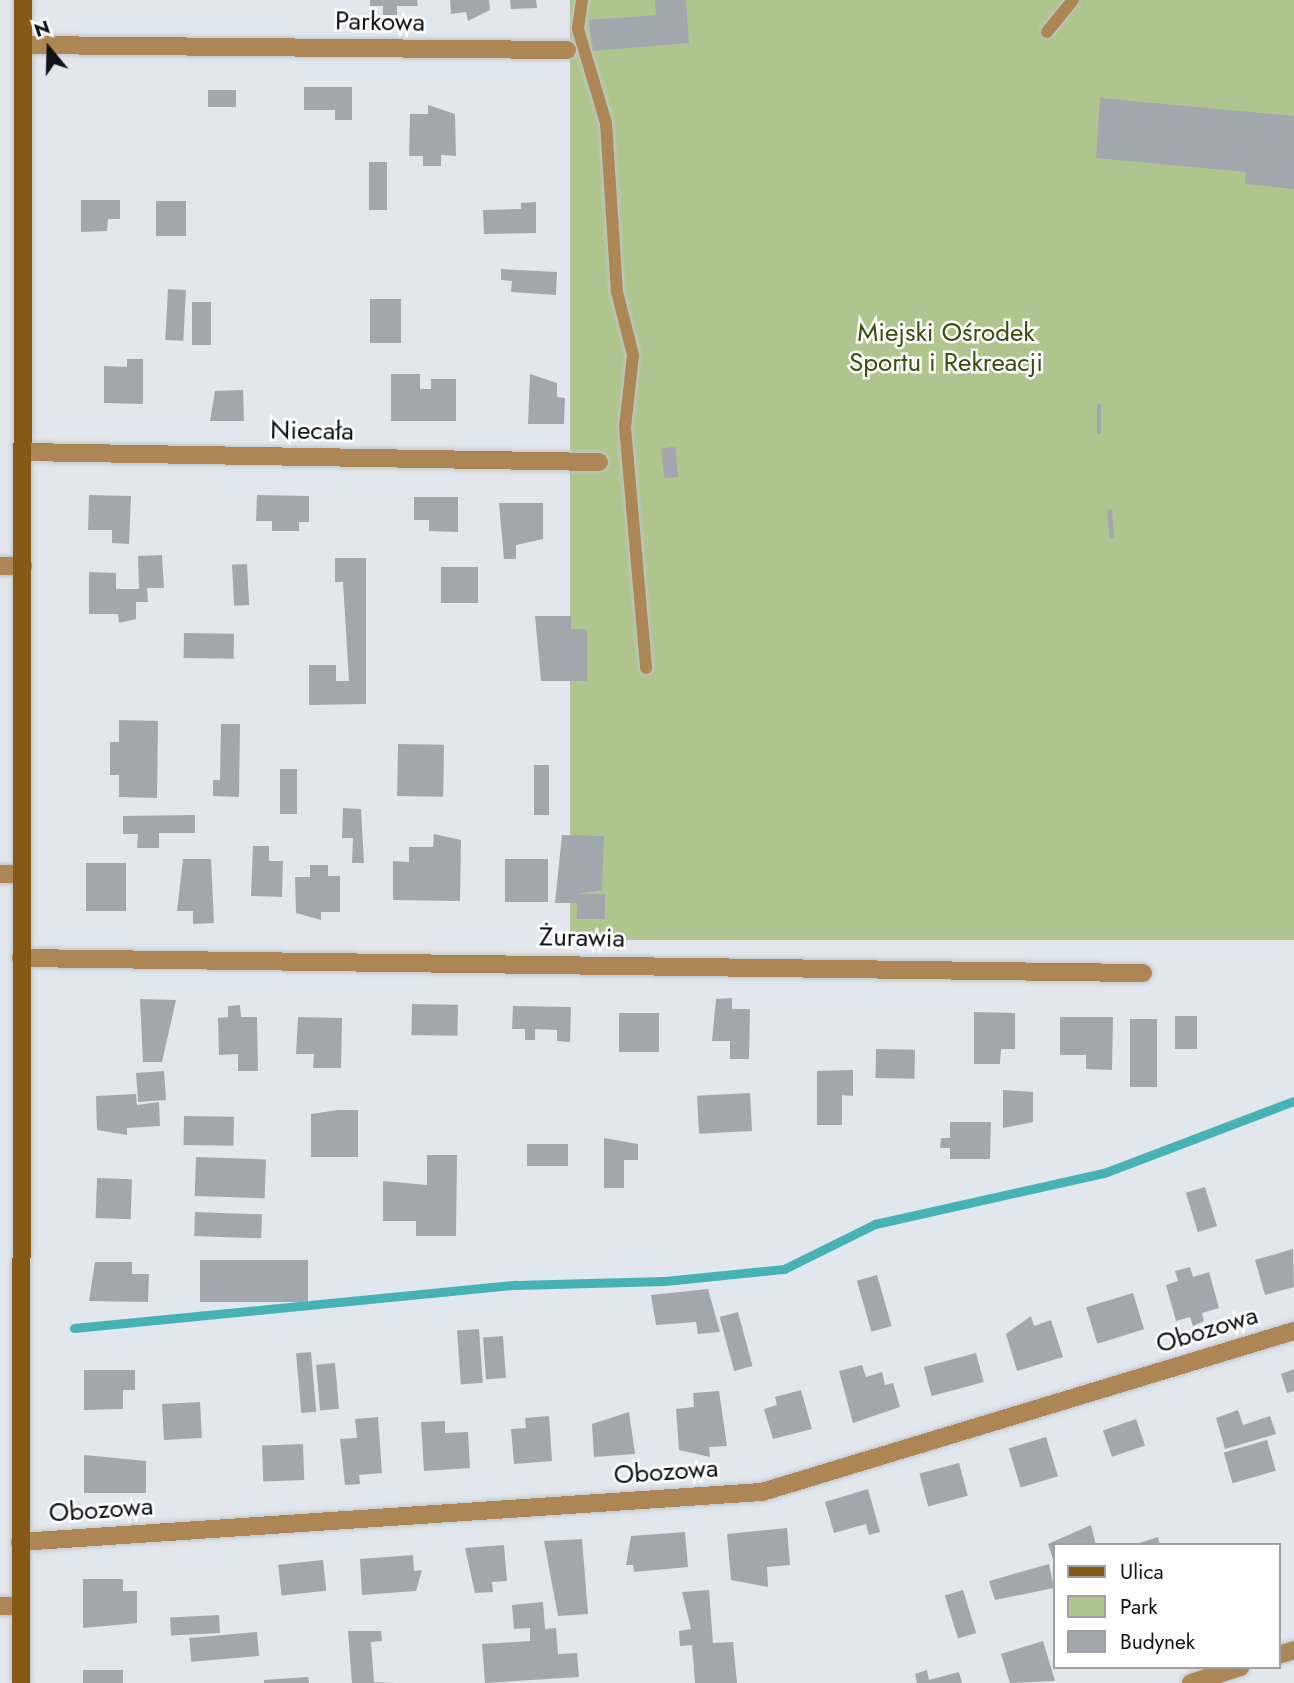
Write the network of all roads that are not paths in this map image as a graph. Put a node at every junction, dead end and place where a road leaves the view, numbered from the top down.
1 (23, 0) edge
2 (582, 0) edge
3 (1073, 0) edge
4 (1047, 32) dead end
5 (24, 45) junction
6 (567, 50) dead end
7 (24, 452) junction
8 (599, 462) dead end
9 (0, 566) edge
10 (23, 566) junction
11 (646, 668) dead end
12 (0, 874) edge
13 (22, 874) junction
14 (21, 958) junction
15 (1143, 973) dead end
16 (1294, 1331) edge
17 (20, 1542) junction
18 (0, 1606) edge
19 (20, 1606) junction
20 (1234, 1669) edge
21 (21, 1683) edge
22 (1191, 1683) edge

1 - 5 street
2 - 11 lane
3 - 4 lane
5 - 6 street, Parkowa
5 - 7 street
7 - 8 street, Niecała
7 - 10 street
9 - 10 street
10 - 13 street
12 - 13 street
13 - 14 street
14 - 15 street, Żurawia
14 - 17 street
16 - 17 street, Obozowa
17 - 19 street
18 - 19 street
19 - 21 street
20 - 22 street

